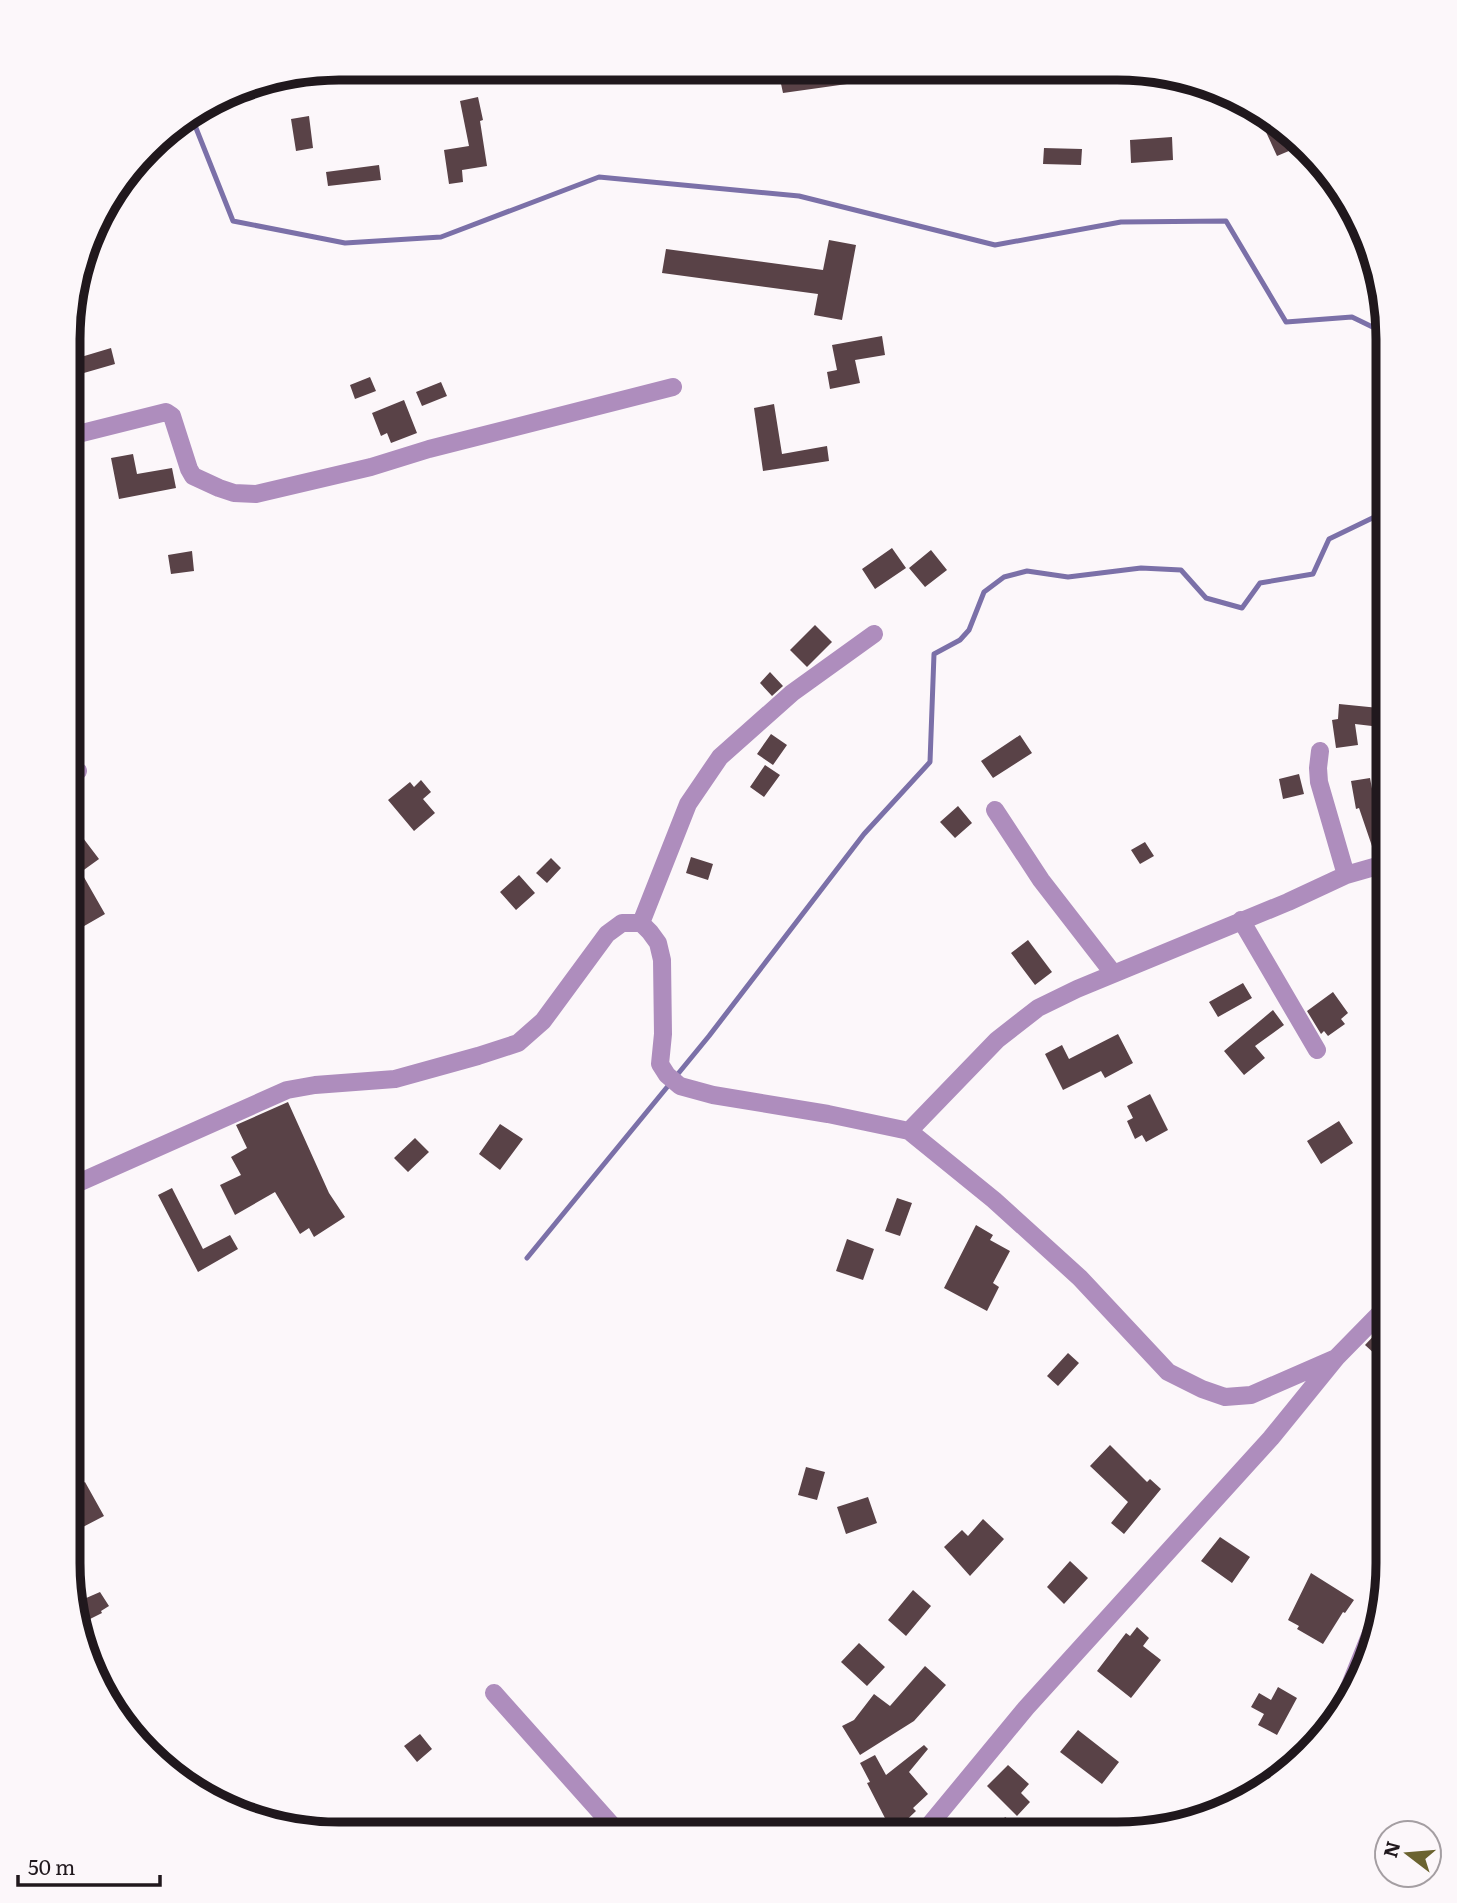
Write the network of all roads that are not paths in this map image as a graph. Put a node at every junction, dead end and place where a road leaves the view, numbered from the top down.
1 (673, 387) dead end
2 (80, 434) edge
3 (874, 634) dead end
4 (1320, 751) dead end
5 (995, 810) dead end
6 (1376, 866) edge
7 (1346, 875) junction
8 (1241, 920) junction
9 (641, 923) junction
10 (1113, 973) junction
11 (1317, 1050) dead end
12 (909, 1131) junction
13 (80, 1182) edge
14 (1376, 1317) edge
15 (1336, 1358) junction
16 (494, 1693) dead end
17 (609, 1822) edge
18 (932, 1822) edge

1 - 2 street
3 - 9 street
4 - 7 street
5 - 10 street
6 - 7 street
7 - 8 street
8 - 10 street
8 - 11 street
9 - 12 street
9 - 13 street
10 - 12 street
12 - 15 street
14 - 15 street
15 - 18 street
16 - 17 street

